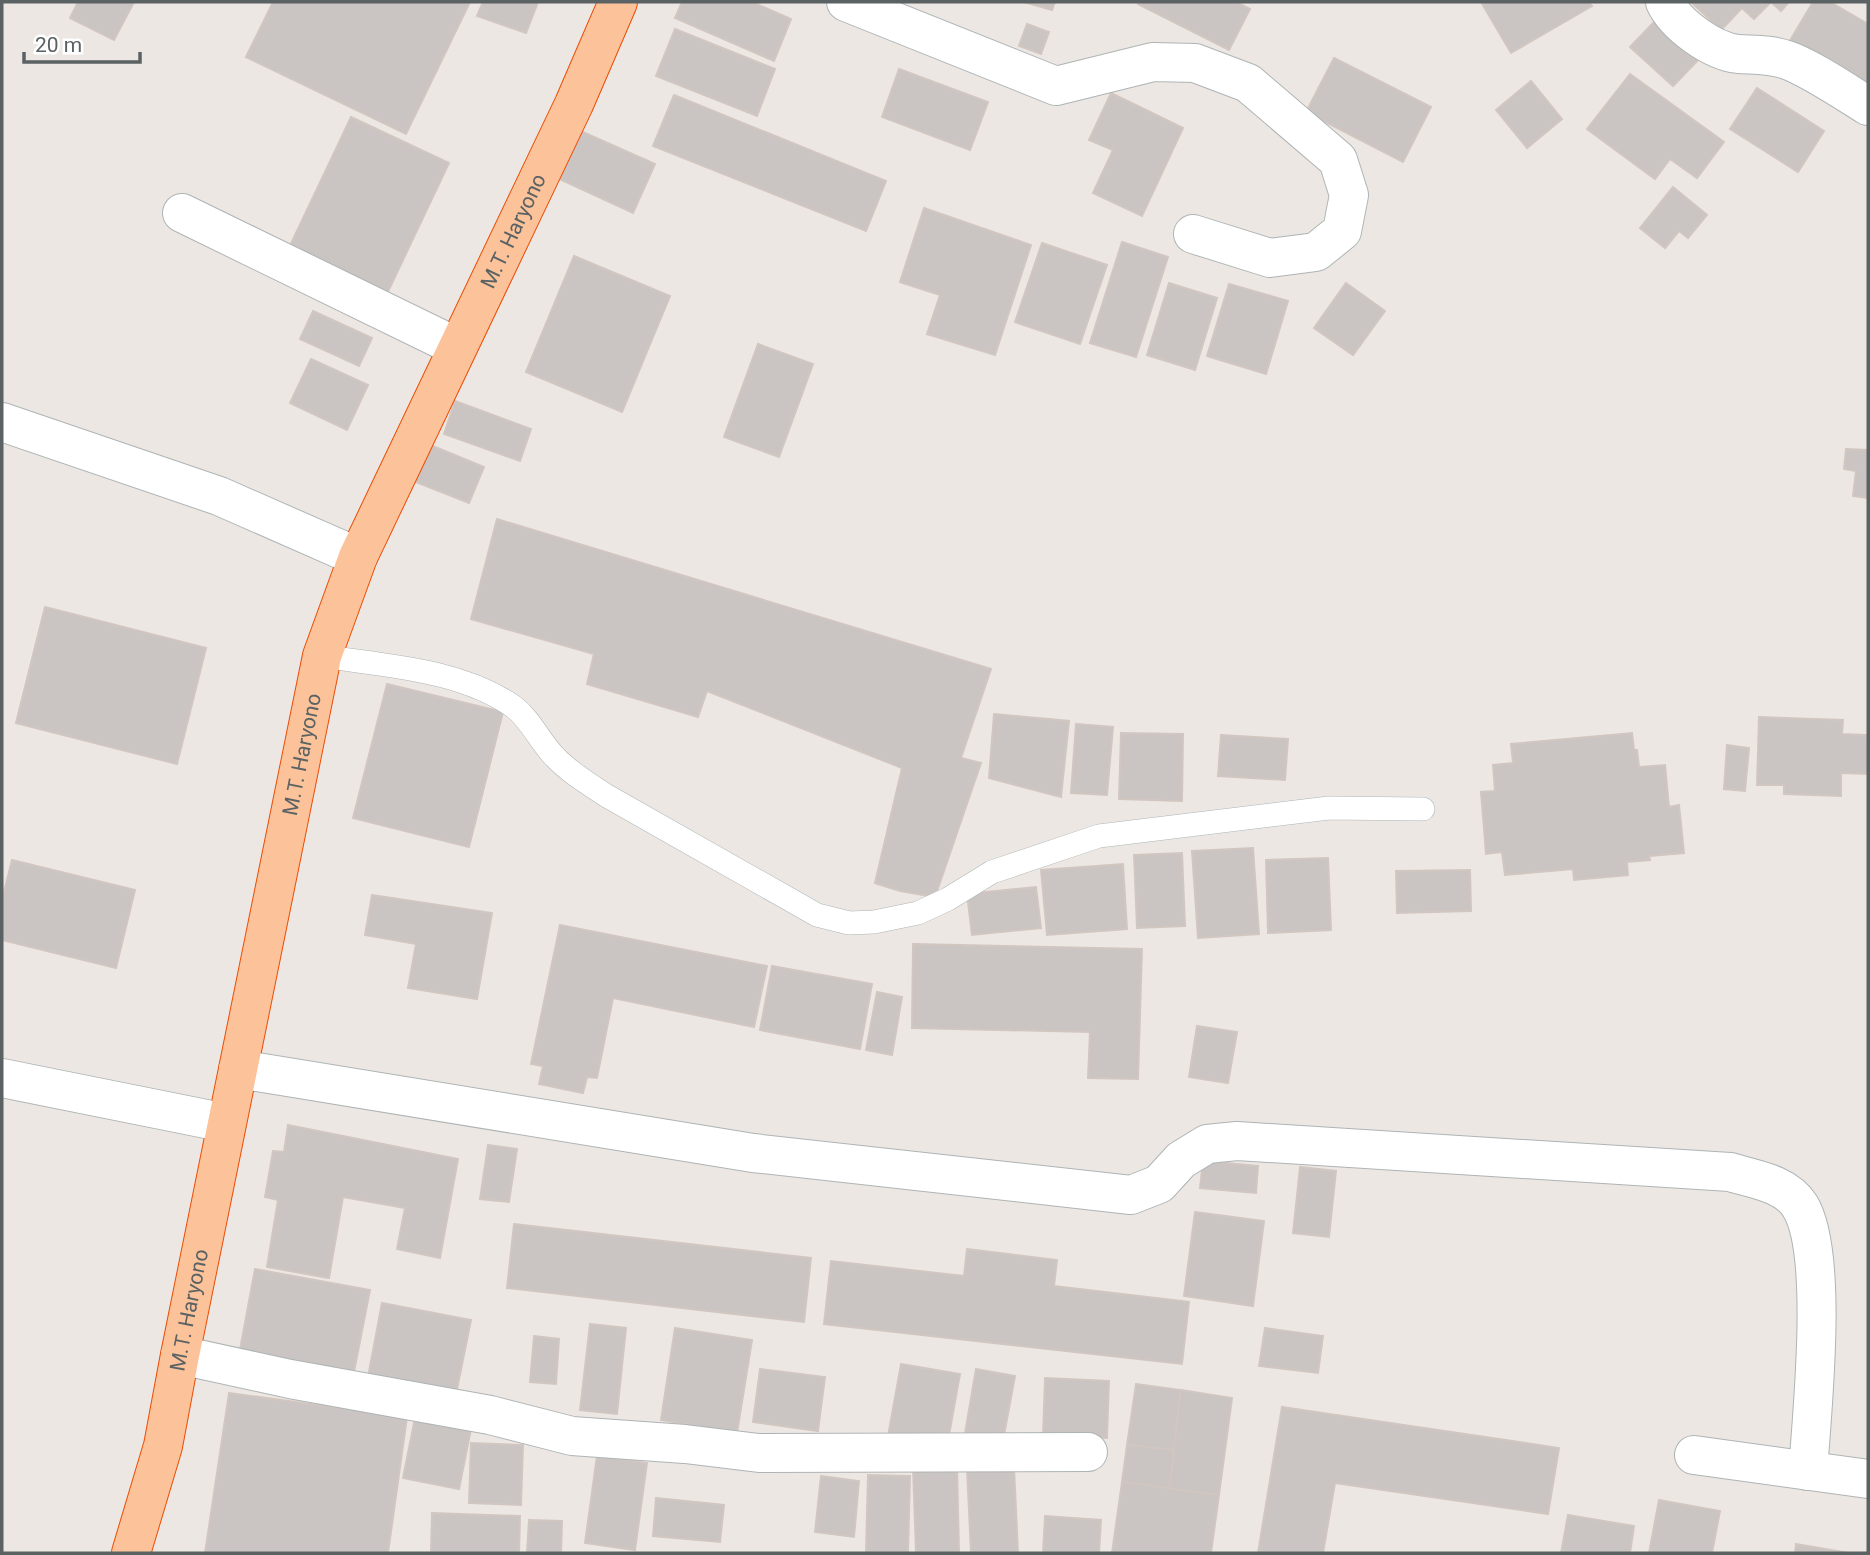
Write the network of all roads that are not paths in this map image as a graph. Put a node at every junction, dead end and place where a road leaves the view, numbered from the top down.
1 (618, 2) edge
2 (846, 2) edge
3 (1665, 2) edge
4 (1868, 106) edge
5 (182, 213) dead end
6 (1193, 234) dead end
7 (457, 346) junction
8 (2, 422) edge
9 (358, 557) junction
10 (322, 656) junction
11 (1423, 809) dead end
12 (238, 1069) junction
13 (2, 1078) edge
14 (226, 1123) junction
15 (180, 1354) junction
16 (1088, 1452) dead end
17 (1694, 1455) dead end
18 (1808, 1471) junction
19 (1868, 1479) edge
20 (131, 1553) edge

1 - 7 highway, M.T. Haryono
2 - 6 street
3 - 4 street
5 - 7 street
7 - 9 highway, M.T. Haryono
8 - 9 street
9 - 10 highway, M.T. Haryono
10 - 11 lane
10 - 12 highway, M.T. Haryono
12 - 14 highway, M.T. Haryono
12 - 18 street
13 - 14 street
14 - 15 highway, M.T. Haryono
15 - 16 street
15 - 20 highway, M.T. Haryono
17 - 18 street
18 - 19 street

